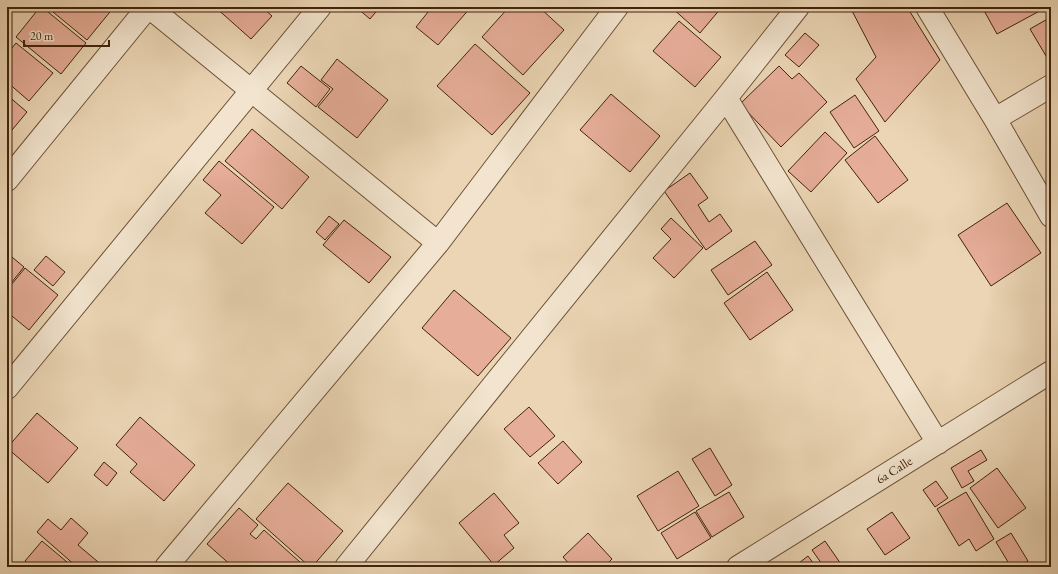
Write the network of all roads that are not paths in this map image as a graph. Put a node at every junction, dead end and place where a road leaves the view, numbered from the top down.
1 (148, 7) edge
2 (320, 7) edge
3 (617, 7) edge
4 (798, 7) edge
5 (927, 7) edge
6 (1051, 86) edge
7 (251, 90) junction
8 (726, 98) junction
9 (995, 119) junction
10 (7, 180) edge
11 (1051, 216) edge
12 (438, 243) junction
13 (1051, 372) edge
14 (7, 388) edge
15 (938, 442) junction
16 (166, 567) edge
17 (346, 567) edge
18 (738, 567) edge

1 - 7 street
1 - 10 street
2 - 7 street
3 - 12 street
4 - 8 street
5 - 9 street
6 - 9 street
7 - 12 street
7 - 14 street
8 - 15 street
8 - 17 street
9 - 11 street
12 - 16 street
13 - 15 street, 6a Calle
15 - 18 street, 6a Calle

